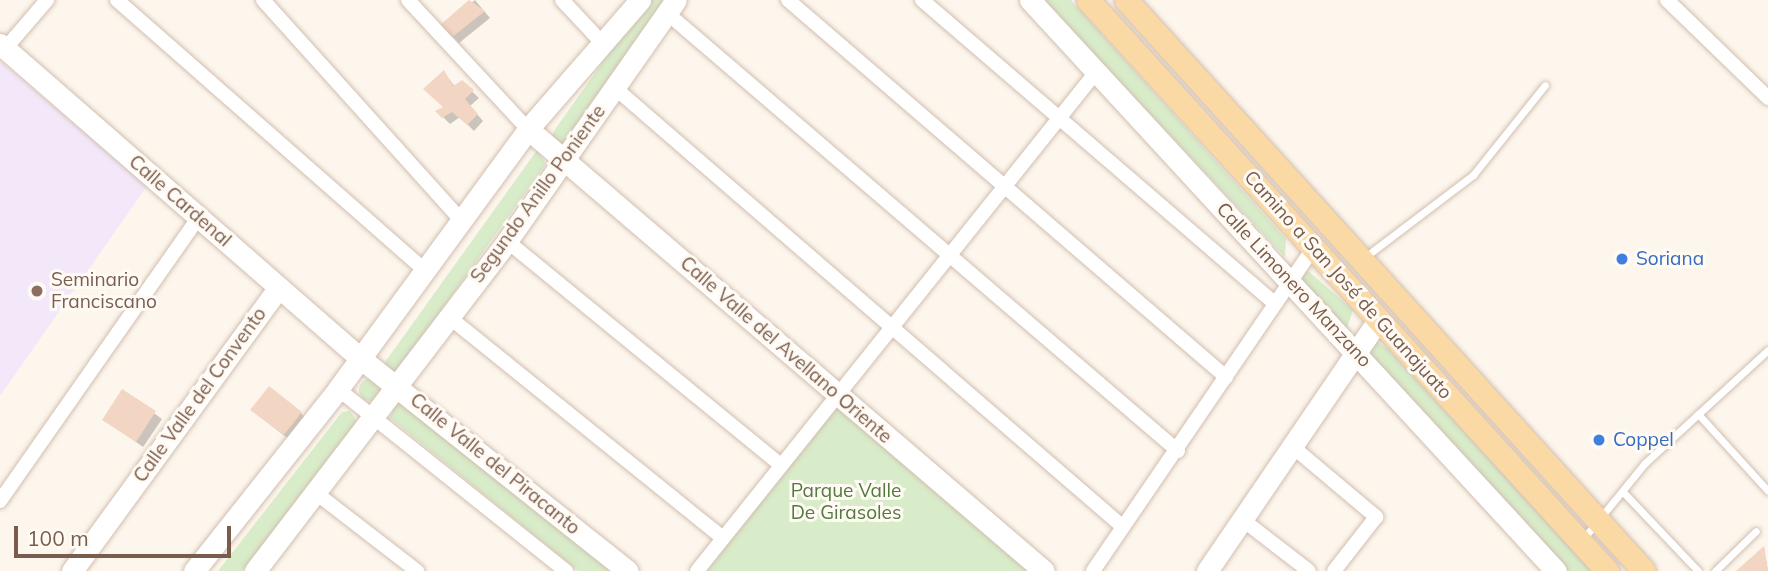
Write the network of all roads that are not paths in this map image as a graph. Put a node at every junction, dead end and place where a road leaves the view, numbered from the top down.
1 (47, 0) edge
2 (117, 0) edge
3 (263, 0) edge
4 (408, 0) edge
5 (562, 0) edge
6 (640, 0) edge
7 (788, 0) edge
8 (922, 0) edge
9 (1030, 0) edge
10 (1088, 0) edge
11 (1126, 0) edge
12 (1667, 0) edge
13 (671, 6) edge
14 (2, 46) edge
15 (605, 46) junction
16 (1097, 71) junction
17 (1545, 85) dead end
18 (615, 88) junction
19 (1768, 99) edge
20 (1057, 115) junction
21 (528, 129) junction
22 (563, 159) junction
23 (1003, 185) junction
24 (199, 217) junction
25 (462, 221) junction
26 (507, 241) junction
27 (1313, 248) junction
28 (950, 255) junction
29 (1362, 260) junction
30 (425, 271) junction
31 (1290, 280) junction
32 (279, 287) junction
33 (1274, 303) junction
34 (449, 317) junction
35 (1379, 319) junction
36 (892, 326) junction
37 (1768, 351) edge
38 (1356, 352) junction
39 (360, 358) junction
40 (1226, 377) junction
41 (398, 386) junction
42 (338, 389) junction
43 (838, 394) junction
44 (1698, 414) junction
45 (375, 417) junction
46 (1293, 447) junction
47 (1178, 451) junction
48 (778, 463) junction
49 (1768, 492) edge
50 (316, 493) junction
51 (1625, 494) junction
52 (0, 501) edge
53 (1243, 520) junction
54 (1600, 523) junction
55 (1123, 527) junction
56 (1756, 531) dead end
57 (720, 536) junction
58 (1580, 542) junction
59 (260, 569) edge
60 (72, 571) edge
61 (194, 571) edge
62 (417, 571) edge
63 (566, 571) edge
64 (628, 571) edge
65 (696, 571) edge
66 (1044, 571) edge
67 (1093, 571) edge
68 (1207, 571) edge
69 (1309, 571) edge
70 (1334, 571) edge
71 (1556, 571) edge
72 (1607, 571) edge
73 (1644, 571) edge
74 (1698, 571) edge
75 (1715, 571) edge

1 - 14 street
2 - 30 street
3 - 25 street
4 - 21 street
5 - 15 street
6 - 15 street, Segundo Anillo Poniente
7 - 23 street
8 - 20 street
9 - 16 street, Calle Limonero Manzano
10 - 27 main road, Camino a San José de Guanajuato
11 - 29 main road, Camino a San José de Guanajuato
12 - 19 street
13 - 18 street, Segundo Anillo Poniente
13 - 28 street
14 - 24 street, Calle Cardenal
15 - 21 street, Segundo Anillo Poniente
16 - 20 street
16 - 31 street, Calle Limonero Manzano
17 - 29 lane
18 - 22 street, Segundo Anillo Poniente
18 - 36 street
20 - 23 street
20 - 33 street
21 - 22 street, Calle Valle del Avellano Oriente
21 - 25 street, Segundo Anillo Poniente
22 - 26 street, Segundo Anillo Poniente
22 - 43 street, Calle Valle del Avellano Oriente
23 - 28 street
23 - 40 street
24 - 32 street, Calle Cardenal
24 - 52 street
25 - 30 street, Segundo Anillo Poniente
26 - 34 street, Segundo Anillo Poniente
26 - 48 street
27 - 31 street
27 - 35 main road, Camino a San José de Guanajuato
28 - 36 street
28 - 47 street
29 - 54 main road, Camino a San José de Guanajuato
30 - 39 street, Segundo Anillo Poniente
31 - 33 street
31 - 38 street, Calle Limonero Manzano
32 - 39 street, Calle Cardenal
32 - 60 street, Calle Valle del Convento
33 - 40 street
34 - 41 street, Segundo Anillo Poniente
34 - 57 street
35 - 38 street
35 - 58 main road, Camino a San José de Guanajuato
36 - 43 street
36 - 55 street
37 - 44 lane
38 - 46 street
38 - 71 street, Calle Limonero Manzano
39 - 41 street, Calle Valle del Piracanto
39 - 42 street, Segundo Anillo Poniente
40 - 47 street
41 - 45 street, Segundo Anillo Poniente
41 - 64 street, Calle Valle del Piracanto
42 - 45 street, Calle Valle del Piracanto
42 - 61 street, Segundo Anillo Poniente
43 - 48 street
43 - 66 street, Calle Valle del Avellano Oriente
44 - 49 lane
44 - 51 lane
45 - 50 street, Segundo Anillo Poniente
45 - 63 street, Calle Valle del Piracanto
46 - 53 street
46 - 70 street
47 - 55 street
48 - 57 street
50 - 59 street, Segundo Anillo Poniente
50 - 62 street
51 - 54 lane
51 - 74 lane
53 - 68 street
53 - 69 street
54 - 58 lane
54 - 73 main road, Camino a San José de Guanajuato
55 - 67 street
56 - 75 lane
57 - 65 street
58 - 72 main road, Camino a San José de Guanajuato

